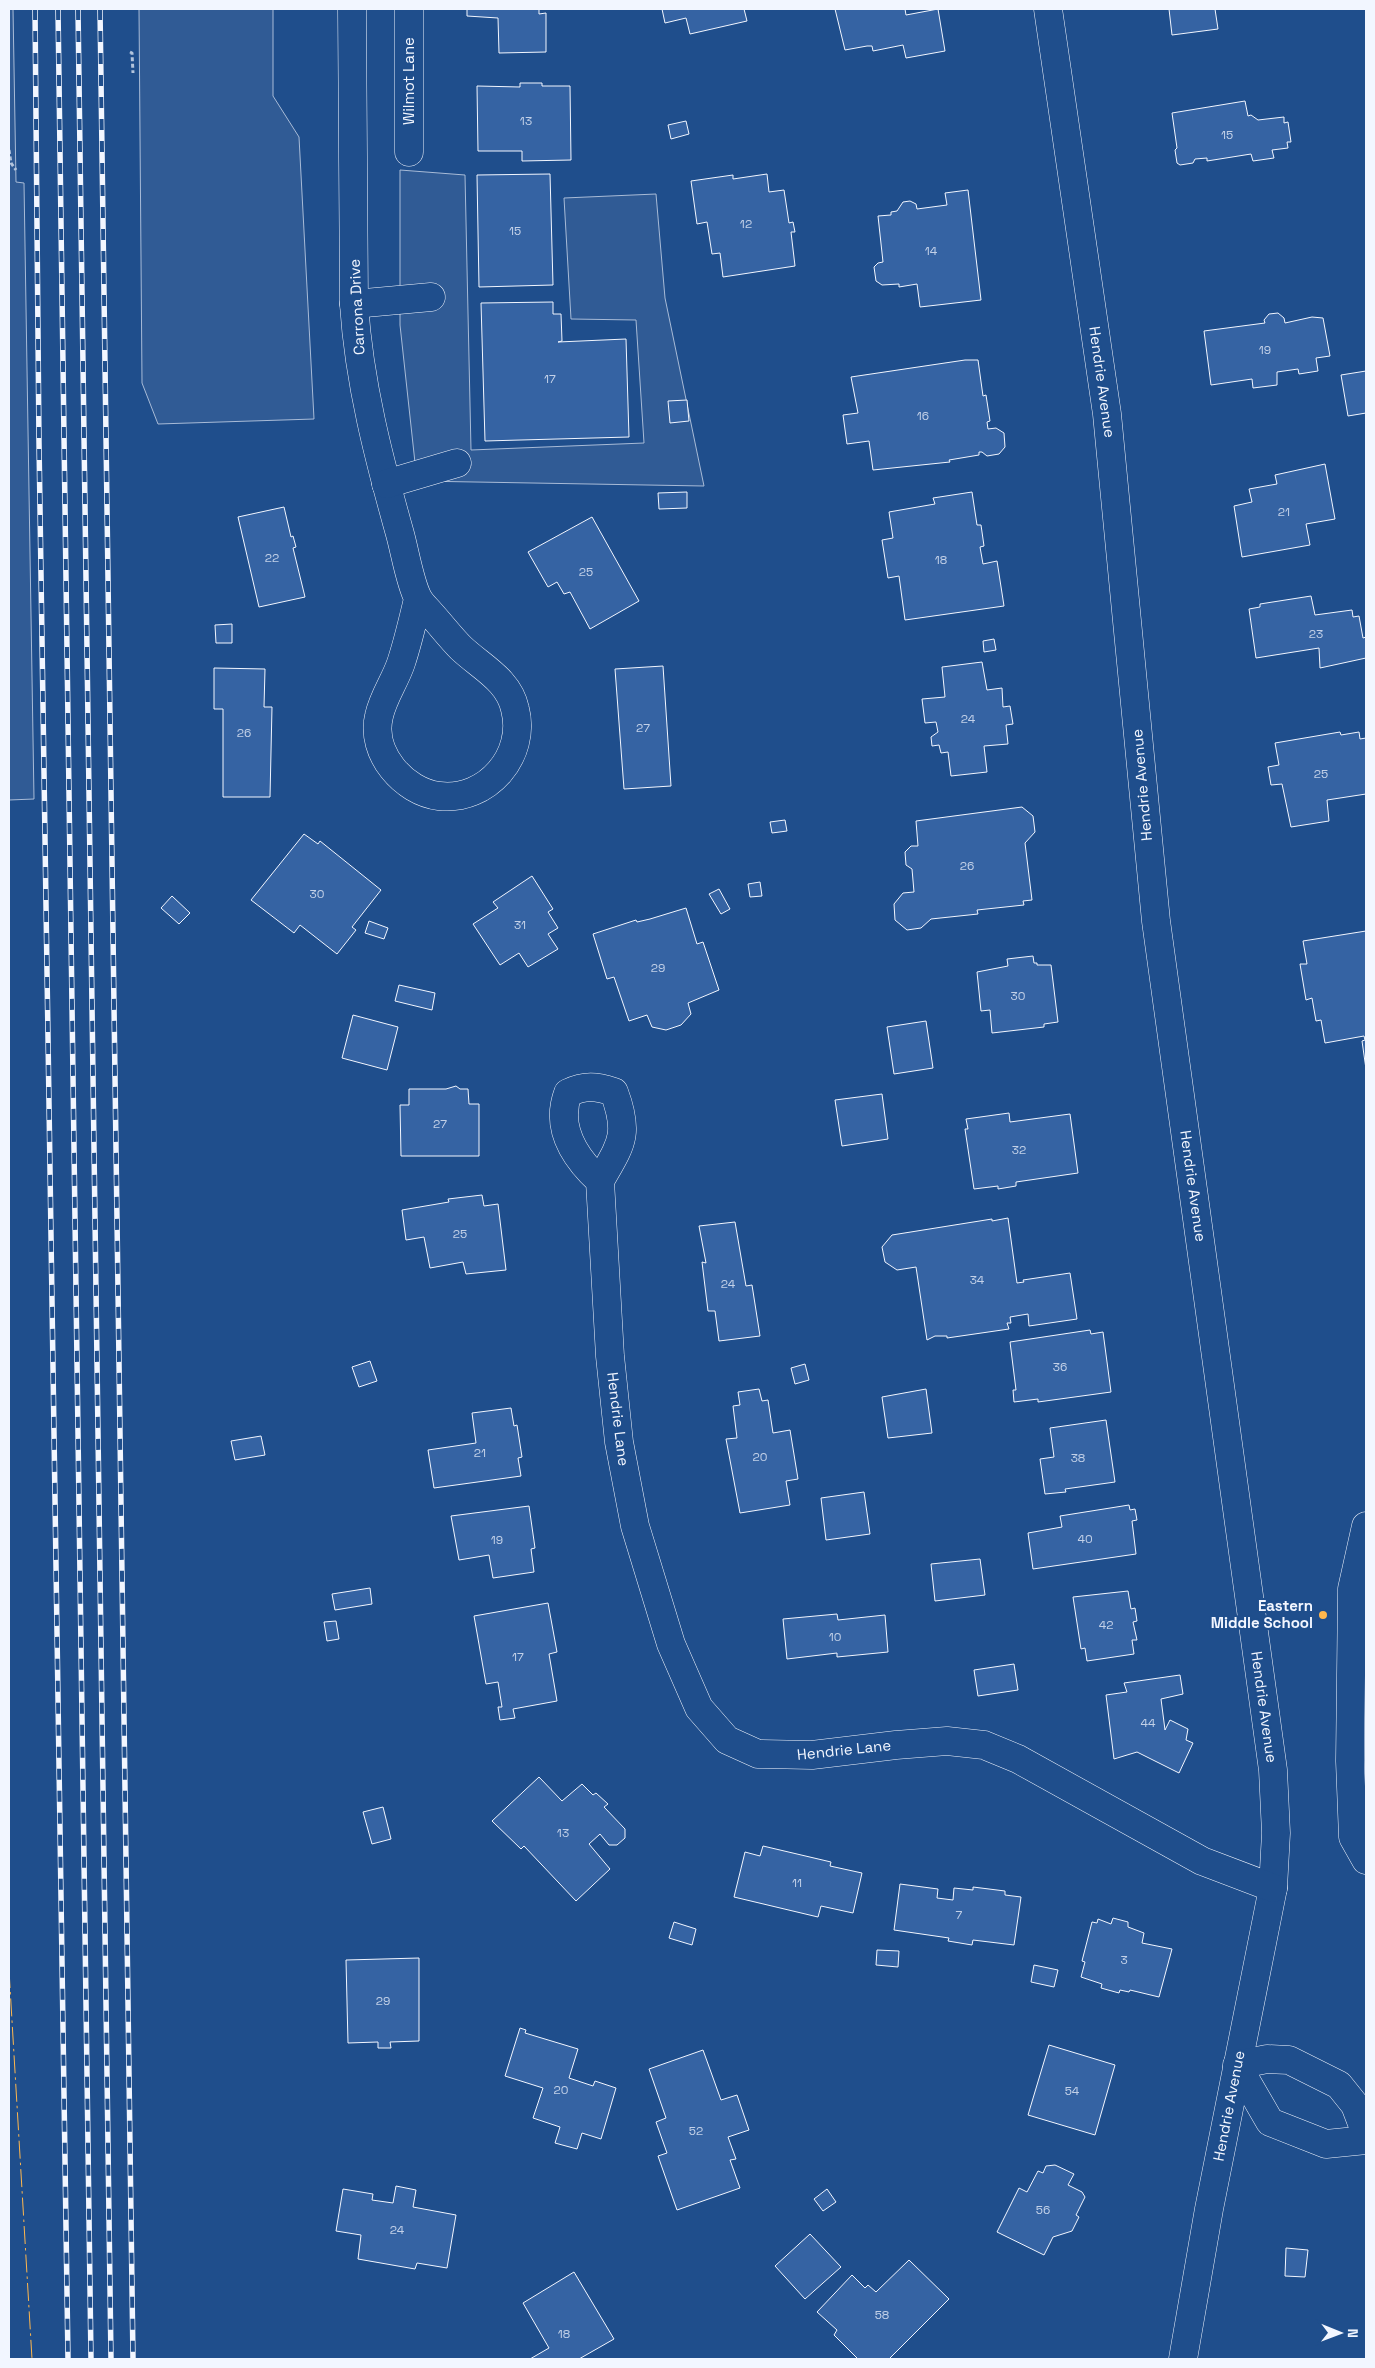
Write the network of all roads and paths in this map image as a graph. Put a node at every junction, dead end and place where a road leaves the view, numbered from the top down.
1 (352, 9) edge
2 (409, 9) edge
3 (1048, 9) edge
4 (130, 52) dead end
5 (133, 73) dead end
6 (9, 150) edge
7 (409, 152) dead end
8 (16, 170) dead end
9 (431, 297) dead end
10 (354, 304) junction
11 (457, 463) dead end
12 (386, 484) junction
13 (418, 599) junction
14 (600, 1181) dead end
15 (1366, 1526) edge
16 (1366, 1860) edge
17 (1273, 1888) junction
18 (1237, 2065) junction
19 (1366, 2134) edge
20 (1366, 2140) edge
21 (1183, 2359) edge

1 - 10 street, Carrona Drive
2 - 7 street, Wilmot Lane
3 - 17 street, Hendrie Avenue
4 - 5 path
6 - 8 path
9 - 10 street
10 - 12 street, Carrona Drive
11 - 12 street
12 - 13 street, Carrona Drive
13 - 13 street, Carrona Drive
14 - 17 street, Hendrie Lane
15 - 16 street
17 - 18 street, Hendrie Avenue
18 - 19 street
18 - 20 street
18 - 21 street, Hendrie Avenue

